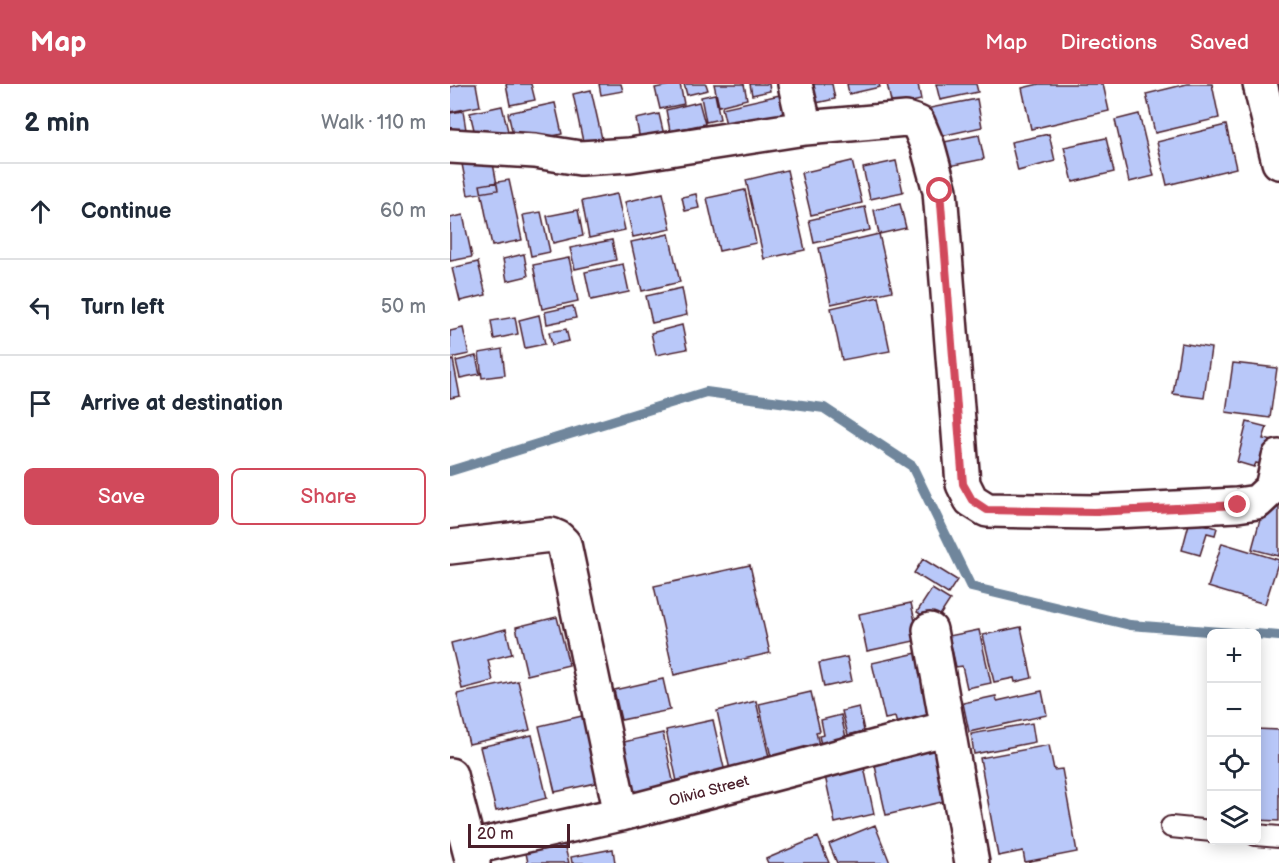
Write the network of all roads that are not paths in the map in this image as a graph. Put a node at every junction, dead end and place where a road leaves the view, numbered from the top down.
1 (795, 84) edge
2 (1260, 84) edge
3 (805, 128) junction
4 (450, 146) edge
5 (1279, 162) edge
6 (1279, 457) edge
7 (450, 547) edge
8 (930, 630) dead end
9 (948, 728) junction
10 (450, 775) edge
11 (621, 814) junction
12 (1171, 827) dead end
13 (1207, 831) edge
14 (1261, 835) edge
15 (1279, 837) edge
16 (471, 855) edge
17 (972, 863) edge

1 - 3 street
2 - 5 street
3 - 4 street
3 - 6 street
7 - 11 street
8 - 9 street
9 - 11 street, Olivia Street
9 - 17 street
10 - 16 street
11 - 16 street, Olivia Street
12 - 13 lane
14 - 15 lane

